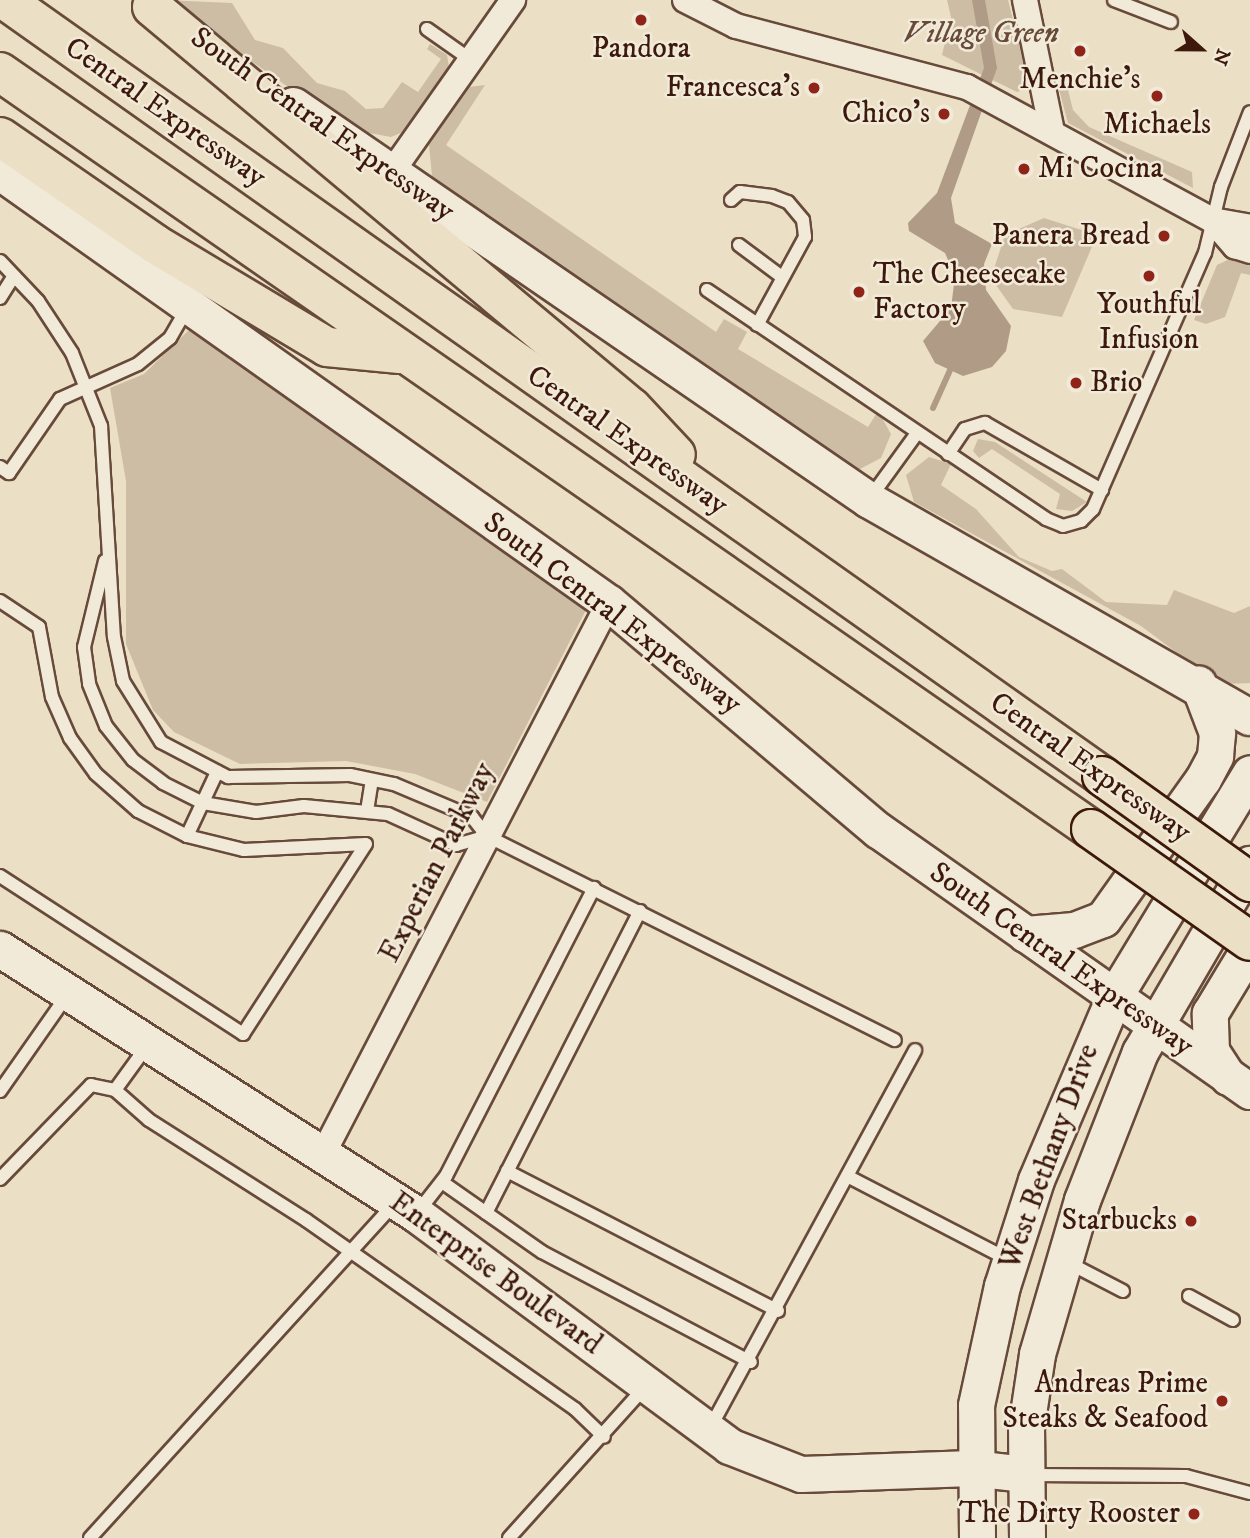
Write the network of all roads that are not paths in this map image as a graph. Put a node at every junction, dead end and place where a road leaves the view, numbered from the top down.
1 (5, 0) edge
2 (513, 0) edge
3 (685, 0) edge
4 (1025, 0) edge
5 (1114, 0) edge
6 (146, 4) edge
7 (1171, 22) dead end
8 (427, 29) dead end
9 (471, 60) junction
10 (0, 72) edge
11 (1250, 112) edge
12 (1052, 132) junction
13 (0, 137) edge
14 (0, 172) edge
15 (391, 173) junction
16 (731, 200) dead end
17 (1212, 220) junction
18 (1250, 227) edge
19 (738, 245) dead end
20 (1250, 251) edge
21 (0, 261) edge
22 (14, 276) junction
23 (782, 277) junction
24 (707, 290) dead end
25 (0, 298) edge
26 (190, 306) junction
27 (757, 325) junction
28 (402, 354) junction
29 (86, 388) junction
30 (917, 433) junction
31 (948, 454) junction
32 (0, 467) edge
33 (1102, 490) junction
34 (869, 500) junction
35 (730, 513) junction
36 (107, 554) junction
37 (0, 601) edge
38 (609, 603) junction
39 (1198, 683) junction
40 (1250, 717) edge
41 (217, 772) junction
42 (1250, 773) edge
43 (372, 780) junction
44 (203, 803) junction
45 (367, 811) junction
46 (187, 836) junction
47 (487, 836) junction
48 (1250, 864) edge
49 (0, 876) edge
50 (1250, 882) edge
51 (594, 888) junction
52 (640, 911) junction
53 (1025, 933) junction
54 (1250, 941) edge
55 (1250, 947) edge
56 (0, 949) edge
57 (1060, 958) junction
58 (69, 992) junction
59 (1114, 997) junction
60 (1154, 1025) junction
61 (895, 1040) dead end
62 (149, 1043) junction
63 (915, 1050) dead end
64 (1077, 1072) junction
65 (1239, 1084) edge
66 (115, 1090) junction
67 (0, 1091) edge
68 (324, 1152) junction
69 (507, 1171) junction
70 (849, 1177) junction
71 (0, 1179) edge
72 (442, 1182) junction
73 (406, 1208) junction
74 (486, 1213) junction
75 (354, 1255) junction
76 (1063, 1260) junction
77 (1010, 1261) junction
78 (1123, 1291) dead end
79 (1189, 1296) dead end
80 (778, 1311) junction
81 (1233, 1320) dead end
82 (751, 1362) junction
83 (646, 1386) junction
84 (708, 1431) junction
85 (604, 1437) junction
86 (972, 1468) junction
87 (1025, 1474) junction
88 (1250, 1493) edge
89 (90, 1538) edge
90 (509, 1538) edge
91 (977, 1538) edge
92 (1027, 1538) edge

1 - 35 highway, Central Expressway
2 - 9 street
3 - 12 street
4 - 12 street
5 - 7 lane
6 - 15 main road, South Central Expressway
6 - 35 highway
8 - 9 lane
9 - 15 street
10 - 28 highway, Central Expressway
11 - 17 lane
12 - 17 street
13 - 28 highway
14 - 26 main road, South Central Expressway
15 - 34 main road, South Central Expressway
16 - 23 lane
17 - 18 street
17 - 20 street
17 - 33 lane
19 - 23 lane
21 - 22 lane
22 - 25 lane
22 - 29 lane
23 - 27 lane
24 - 27 lane
26 - 29 lane
26 - 38 main road, South Central Expressway
27 - 30 lane
28 - 54 highway, Central Expressway, bridge
29 - 32 lane
29 - 36 lane
30 - 31 lane
30 - 34 lane
31 - 33 lane
31 - 33 lane
34 - 39 main road, South Central Expressway
35 - 50 highway, Central Expressway, bridge
36 - 41 lane
36 - 44 lane
37 - 46 lane
38 - 47 street, Experian Parkway
38 - 53 main road, South Central Expressway
39 - 40 main road, South Central Expressway
39 - 53 main road
41 - 43 lane
41 - 44 lane
42 - 59 main road, West Bethany Drive
43 - 45 lane
43 - 47 lane
44 - 45 lane
44 - 46 lane
45 - 47 lane
46 - 49 lane
47 - 51 lane
47 - 68 street, Experian Parkway
48 - 60 main road, West Bethany Drive
51 - 52 lane
51 - 72 lane
52 - 61 lane
52 - 69 lane
53 - 57 main road, South Central Expressway
55 - 65 main road
56 - 58 main road, Enterprise Boulevard
57 - 59 main road, South Central Expressway
57 - 64 main road
58 - 62 main road, Enterprise Boulevard
58 - 67 lane
59 - 60 main road, South Central Expressway
59 - 64 main road, West Bethany Drive
60 - 65 main road, South Central Expressway
60 - 76 main road, West Bethany Drive
62 - 66 lane
62 - 68 main road, Enterprise Boulevard
63 - 70 lane
64 - 77 main road, West Bethany Drive
66 - 71 lane
66 - 75 lane
68 - 73 main road, Enterprise Boulevard
69 - 74 lane
69 - 80 lane
70 - 77 lane
70 - 80 lane
72 - 73 lane
72 - 74 lane
73 - 75 lane
73 - 83 main road, Enterprise Boulevard
74 - 82 lane
75 - 85 lane
75 - 89 lane
76 - 78 lane
76 - 87 main road, West Bethany Drive
77 - 86 main road, West Bethany Drive
79 - 81 lane
80 - 82 lane
82 - 84 lane
83 - 84 main road, Enterprise Boulevard
83 - 85 lane
84 - 86 main road, Enterprise Boulevard
85 - 90 lane
86 - 87 main road, Enterprise Boulevard
86 - 91 main road, West Bethany Drive
87 - 88 lane
87 - 92 main road, West Bethany Drive

